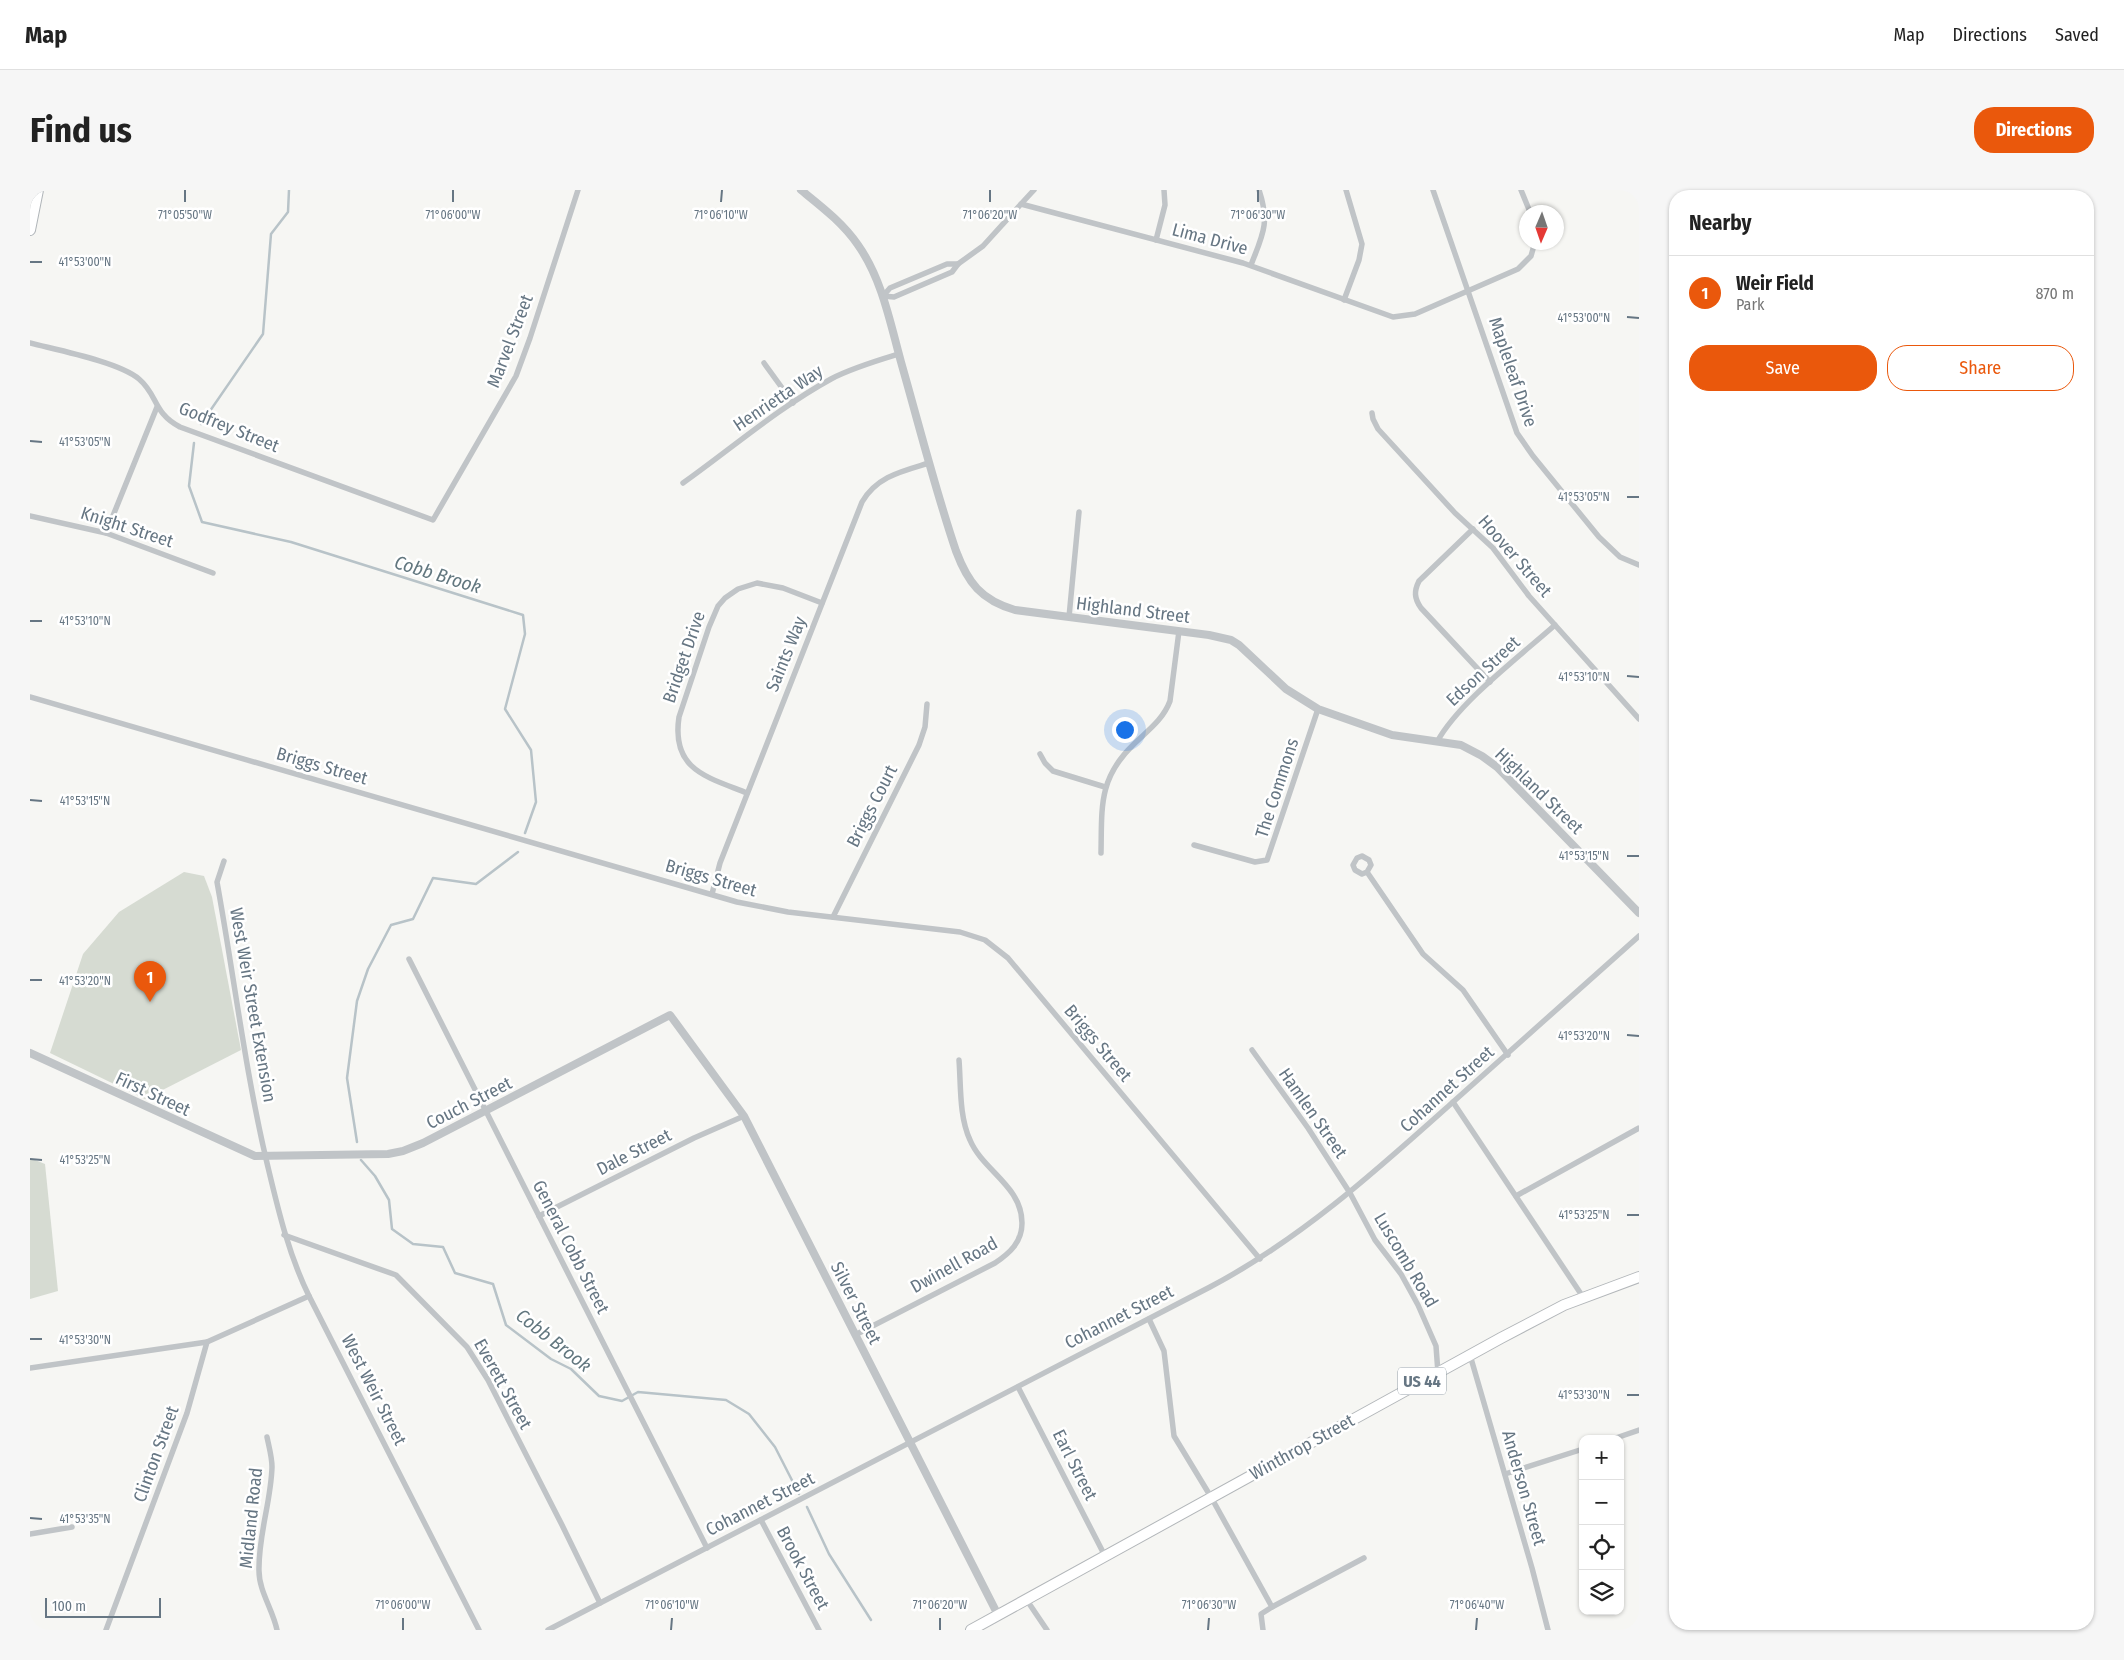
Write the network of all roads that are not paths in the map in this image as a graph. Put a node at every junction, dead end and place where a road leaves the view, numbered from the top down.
1 (38, 190) edge
2 (578, 190) edge
3 (801, 190) edge
4 (1034, 190) edge
5 (1164, 190) edge
6 (1259, 190) edge
7 (1346, 190) edge
8 (1433, 190) edge
9 (1521, 190) edge
10 (1022, 204) junction
11 (1527, 205) edge
12 (30, 230) edge
13 (1156, 240) junction
14 (1532, 250) edge
15 (958, 264) junction
16 (1251, 265) junction
17 (1468, 291) junction
18 (882, 296) junction
19 (1344, 300) junction
20 (30, 343) edge
21 (899, 354) junction
22 (764, 363) dead end
23 (792, 402) junction
24 (156, 406) junction
25 (1372, 413) dead end
26 (929, 463) junction
27 (683, 483) dead end
28 (1079, 512) dead end
29 (30, 516) edge
30 (433, 520) joint
31 (1473, 529) junction
32 (106, 533) junction
33 (1639, 565) edge
34 (213, 573) dead end
35 (822, 602) junction
36 (1069, 617) junction
37 (1555, 625) junction
38 (1179, 631) junction
39 (1490, 682) junction
40 (30, 697) edge
41 (927, 704) dead end
42 (1318, 709) junction
43 (1639, 719) edge
44 (1437, 742) junction
45 (1040, 754) dead end
46 (1105, 787) junction
47 (747, 793) junction
48 (1194, 845) dead end
49 (1102, 853) dead end
50 (224, 861) dead end
51 (1367, 872) dead end
52 (712, 894) junction
53 (1639, 913) edge
54 (833, 917) junction
55 (1639, 936) edge
56 (409, 959) dead end
57 (670, 1015) joint
58 (1252, 1050) dead end
59 (30, 1053) edge
60 (1508, 1055) junction
61 (958, 1060) dead end
62 (1453, 1102) junction
63 (486, 1111) junction
64 (744, 1116) junction
65 (1639, 1128) edge
66 (265, 1156) junction
67 (1350, 1193) junction
68 (1516, 1196) junction
69 (539, 1216) junction
70 (284, 1235) junction
71 (1260, 1259) junction
72 (1639, 1277) edge
73 (309, 1296) junction
74 (1583, 1297) junction
75 (1149, 1319) junction
76 (855, 1335) junction
77 (207, 1342) junction
78 (1470, 1355) junction
79 (30, 1368) edge
80 (1438, 1372) junction
81 (1018, 1387) junction
82 (1639, 1430) edge
83 (1624, 1435) edge
84 (267, 1437) dead end
85 (910, 1443) junction
86 (1579, 1449) edge
87 (1505, 1474) junction
88 (1211, 1497) junction
89 (761, 1520) junction
90 (72, 1527) dead end
91 (30, 1534) edge
92 (707, 1548) junction
93 (1105, 1556) junction
94 (1364, 1558) dead end
95 (1026, 1599) junction
96 (600, 1603) junction
97 (1272, 1607) junction
98 (998, 1615) junction
99 (106, 1630) edge
100 (277, 1630) edge
101 (479, 1630) edge
102 (548, 1630) edge
103 (819, 1630) edge
104 (971, 1630) edge
105 (1047, 1630) edge
106 (1263, 1630) edge
107 (1548, 1630) edge

1 - 12 main road
2 - 30 street, Marvel Street
3 - 18 street, Highland Street
4 - 10 street
5 - 13 street
6 - 16 street
7 - 19 street
8 - 17 street, Mapleleaf Drive
9 - 11 street
10 - 13 street, Lima Drive
10 - 15 street
13 - 16 street, Lima Drive
14 - 17 street, Lima Drive
15 - 18 street
15 - 18 street
16 - 19 street, Lima Drive
17 - 19 street, Lima Drive
17 - 33 street, Mapleleaf Drive
18 - 21 street, Highland Street
20 - 24 street, Godfrey Street
21 - 23 street, Henrietta Way
21 - 26 street, Highland Street
22 - 23 street
23 - 27 street, Henrietta Way
24 - 30 street, Godfrey Street
24 - 32 street
25 - 31 street, Hoover Street
26 - 35 street, Saints Way
26 - 36 street, Highland Street
28 - 36 street
29 - 32 street, Knight Street
31 - 37 street, Hoover Street
31 - 39 street
32 - 34 street, Knight Street
35 - 47 street, Saints Way
35 - 47 street, Bridget Drive
36 - 38 street, Highland Street
37 - 39 street, Edson Street
37 - 43 street, Hoover Street
38 - 42 street, Highland Street
38 - 46 street
39 - 44 street, Edson Street
40 - 52 street, Briggs Street
41 - 54 street, Briggs Court
42 - 44 street, Highland Street
42 - 48 street, The Commons
44 - 53 street, Highland Street
45 - 46 street
46 - 49 street
47 - 52 street, Saints Way
50 - 66 street, West Weir Street Extension
51 - 60 street
52 - 54 street, Briggs Street
54 - 71 street, Briggs Street
55 - 60 street, Cohannet Street
56 - 63 street, General Cobb Street
57 - 63 street, Couch Street
57 - 64 street, Silver Street
58 - 67 street, Hamlen Street
59 - 66 street, First Street
60 - 62 street, Cohannet Street
61 - 76 street, Dwinell Road
62 - 67 street, Cohannet Street
62 - 68 street
63 - 66 street, Couch Street
63 - 69 street, General Cobb Street
64 - 69 street, Dale Street
64 - 76 street, Silver Street
65 - 68 street
66 - 70 street, West Weir Street
67 - 71 street, Cohannet Street
67 - 80 street, Luscomb Road
68 - 74 street
69 - 92 street, General Cobb Street
70 - 73 street, West Weir Street
70 - 96 street, Everett Street
71 - 75 street, Cohannet Street
72 - 74 main road, Winthrop Street / US 44
73 - 77 street
73 - 101 street, West Weir Street
74 - 78 main road, Winthrop Street / US 44
75 - 81 street, Cohannet Street
75 - 88 street
76 - 85 street, Silver Street
77 - 79 street
77 - 99 street, Clinton Street
78 - 80 main road, Winthrop Street / US 44
78 - 87 street, Anderson Street
80 - 88 main road, Winthrop Street / US 44
81 - 85 street, Cohannet Street
81 - 93 street, Earl Street
82 - 83 street
84 - 100 street, Midland Road
85 - 89 street, Cohannet Street
85 - 98 street, Silver Street
86 - 87 street
87 - 107 street, Anderson Street
88 - 93 main road, Winthrop Street / US 44
88 - 97 street
89 - 92 street, Cohannet Street
89 - 103 street, Brook Street
90 - 91 street
92 - 96 street, Cohannet Street
93 - 95 main road, Winthrop Street / US 44
94 - 97 street
95 - 98 main road, Winthrop Street / US 44
95 - 105 street
96 - 102 street, Cohannet Street
97 - 106 street
98 - 104 main road, Winthrop Street / US 44

